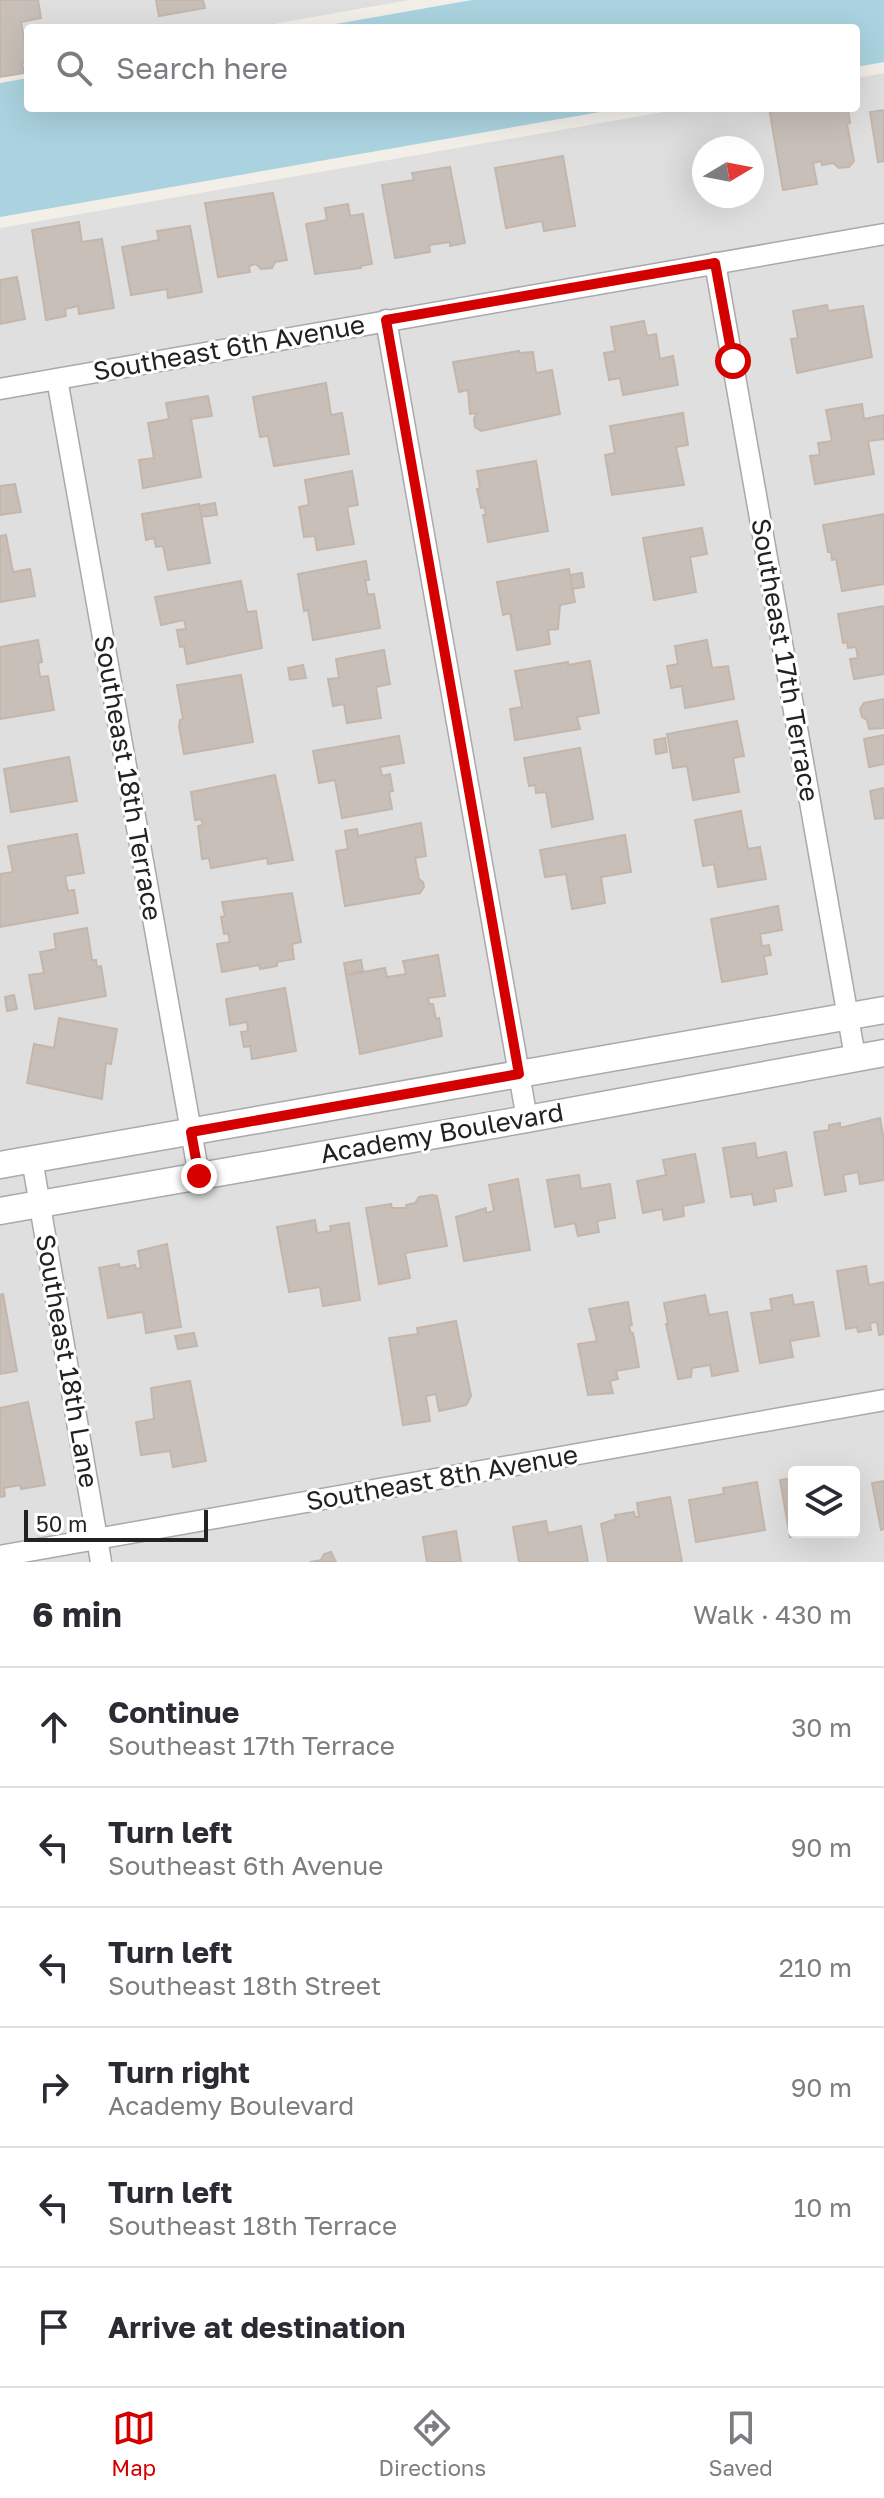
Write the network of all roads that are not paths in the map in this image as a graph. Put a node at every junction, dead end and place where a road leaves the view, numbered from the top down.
1 (884, 234) edge
2 (715, 263) junction
3 (386, 320) junction
4 (57, 379) junction
5 (0, 389) edge
6 (884, 1010) edge
7 (848, 1016) junction
8 (884, 1053) edge
9 (855, 1057) junction
10 (519, 1074) junction
11 (527, 1119) junction
12 (191, 1132) junction
13 (32, 1159) junction
14 (0, 1165) edge
15 (199, 1176) junction
16 (40, 1204) junction
17 (0, 1211) edge
18 (884, 1400) edge
19 (97, 1539) junction
20 (0, 1556) edge
21 (101, 1562) edge

1 - 2 street, Southeast 6th Avenue
2 - 3 street, Southeast 6th Avenue
2 - 7 street, Southeast 17th Terrace
3 - 4 street, Southeast 6th Avenue
3 - 10 street
4 - 5 street, Southeast 6th Avenue
4 - 12 street, Southeast 18th Terrace
6 - 7 street, Academy Boulevard
7 - 9 street, Southeast 17th Terrace
7 - 10 street, Academy Boulevard
8 - 9 street, Academy Boulevard
9 - 11 street, Academy Boulevard
10 - 11 street
10 - 12 street, Academy Boulevard
11 - 15 street, Academy Boulevard
12 - 13 street, Academy Boulevard
12 - 15 street, Southeast 18th Terrace
13 - 14 street, Academy Boulevard
13 - 16 street, Southeast 18th Lane
15 - 16 street, Academy Boulevard
16 - 17 street, Academy Boulevard
16 - 19 street, Southeast 18th Lane
18 - 19 street, Southeast 8th Avenue
19 - 20 street, Southeast 8th Avenue
19 - 21 street, Southeast 18th Lane

